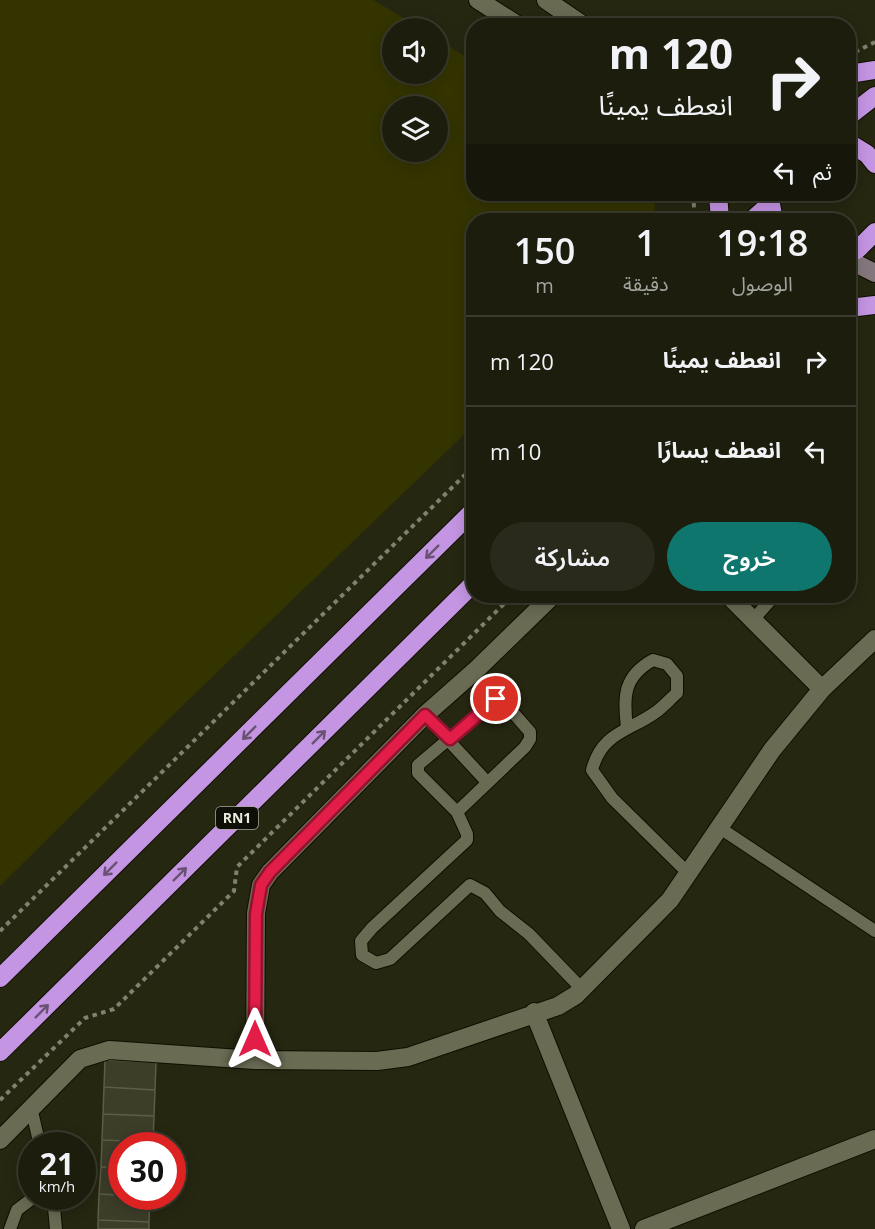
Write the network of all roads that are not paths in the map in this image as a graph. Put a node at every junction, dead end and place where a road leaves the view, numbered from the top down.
1 (478, 0) edge
2 (546, 0) edge
3 (506, 18) edge
4 (572, 18) edge
5 (875, 70) edge
6 (856, 73) edge
7 (875, 96) edge
8 (856, 111) edge
9 (856, 147) edge
10 (875, 164) edge
11 (875, 232) edge
12 (856, 250) edge
13 (856, 264) edge
14 (875, 273) edge
15 (875, 305) edge
16 (856, 307) edge
17 (466, 518) edge
18 (466, 592) edge
19 (545, 603) edge
20 (736, 603) edge
21 (768, 603) edge
22 (753, 620) junction
23 (875, 639) edge
24 (822, 689) junction
25 (425, 715) junction
26 (627, 727) junction
27 (450, 739) junction
28 (487, 782) junction
29 (457, 812) junction
30 (720, 828) junction
31 (688, 873) junction
32 (875, 931) edge
33 (0, 978) edge
34 (582, 989) junction
35 (534, 1012) junction
36 (0, 1052) edge
37 (255, 1059) junction
38 (30, 1107) junction
39 (36, 1132) edge
40 (875, 1138) edge
41 (0, 1140) edge
42 (18, 1209) edge
43 (54, 1210) edge
44 (10, 1229) edge
45 (56, 1229) edge
46 (621, 1229) edge
47 (644, 1229) edge

1 - 3 street
2 - 4 street
5 - 6 highway
7 - 8 highway
9 - 10 highway
11 - 12 highway
13 - 14 street
15 - 16 highway
17 -> 33 highway
36 -> 18 highway, RN1
19 - 25 street
20 - 22 street
21 - 22 lane
22 - 24 street
23 - 24 street
24 - 30 street
25 - 27 lane
25 - 37 street
26 - 26 lane
26 - 31 lane
27 - 28 lane
27 - 28 lane
27 - 29 lane
28 - 29 lane
29 - 34 lane
30 - 31 street
30 - 32 lane
31 - 34 street
34 - 35 street
35 - 37 street
35 - 46 street
37 - 38 street
38 - 39 lane
38 - 41 street
40 - 47 street
42 - 44 lane
43 - 45 lane

